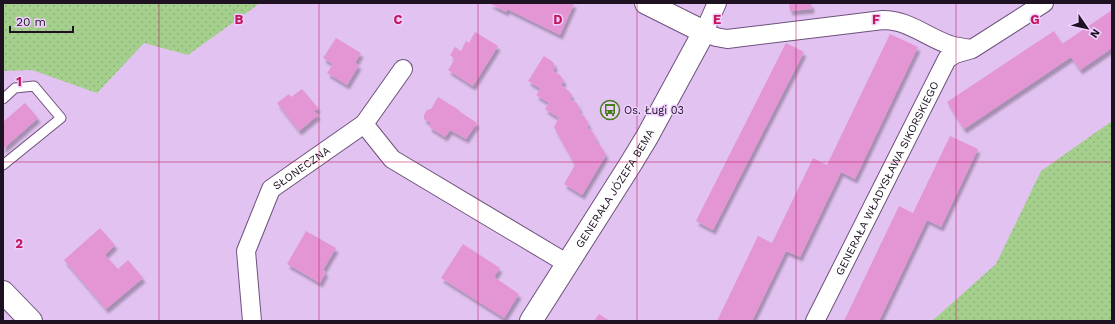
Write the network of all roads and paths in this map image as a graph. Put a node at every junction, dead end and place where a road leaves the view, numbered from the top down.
1 (646, 3) edge
2 (717, 3) edge
3 (1044, 3) edge
4 (704, 32) junction
5 (972, 49) junction
6 (403, 69) dead end
7 (3, 99) edge
8 (364, 124) junction
9 (3, 165) edge
10 (568, 264) junction
11 (3, 292) edge
12 (31, 321) edge
13 (252, 321) edge
14 (531, 321) edge
15 (815, 321) edge

1 - 4 street
2 - 4 street, GENERAŁA JÓZEFA BEMA
3 - 5 street, GENERAŁA WŁADYSŁAWA SIKORSKIEGO
4 - 5 street
4 - 10 street, GENERAŁA JÓZEFA BEMA
5 - 15 street, GENERAŁA WŁADYSŁAWA SIKORSKIEGO
6 - 8 street, SŁONECZNA
7 - 9 lane
8 - 10 street
8 - 13 street, SŁONECZNA
10 - 14 street, GENERAŁA JÓZEFA BEMA
11 - 12 street

